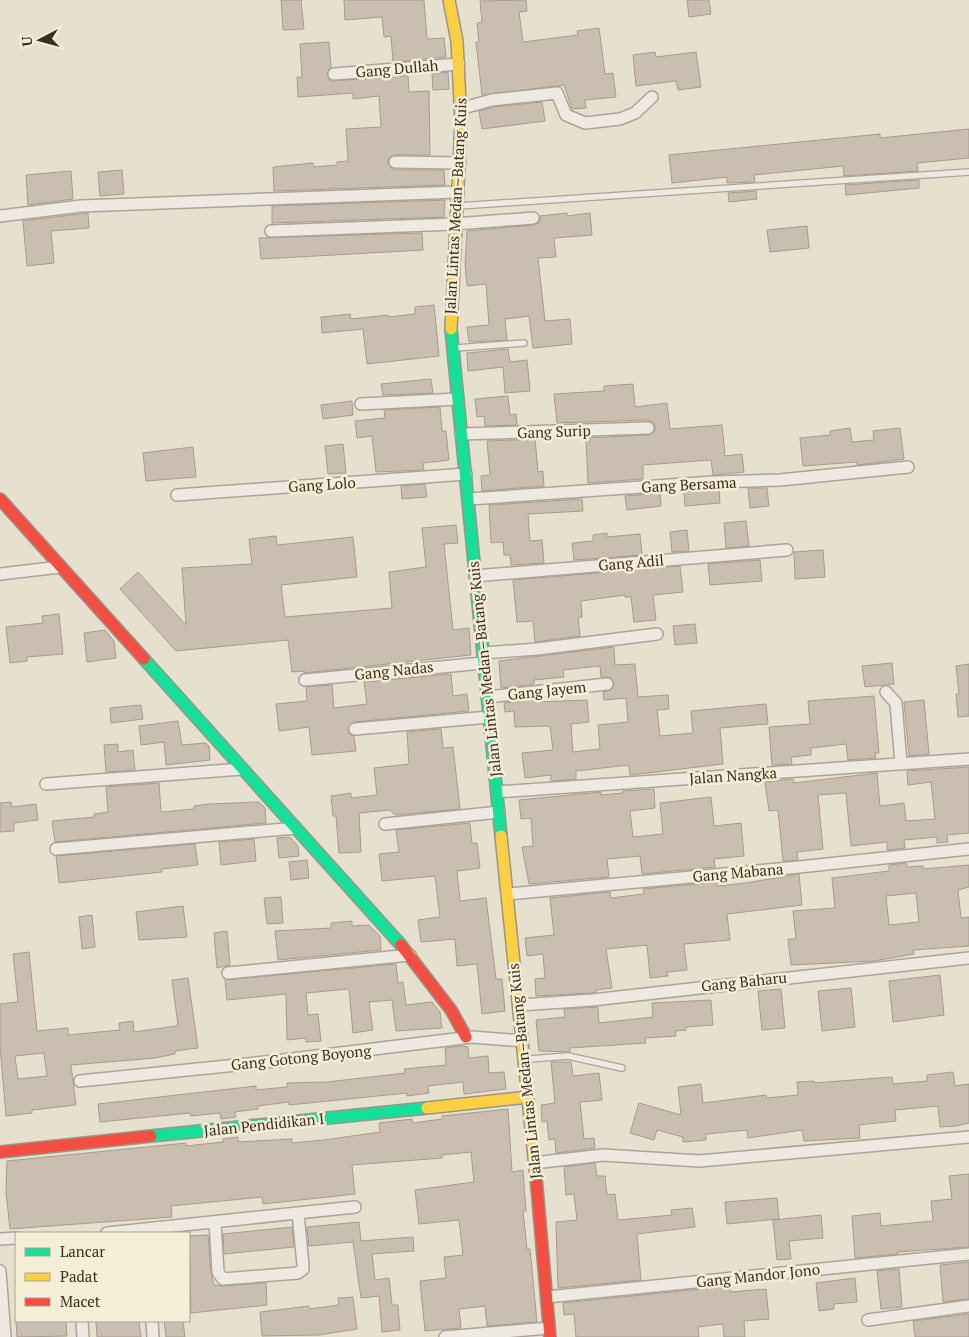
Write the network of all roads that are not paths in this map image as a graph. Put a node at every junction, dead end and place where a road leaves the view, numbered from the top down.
1 (453, 1) edge
2 (459, 64) junction
3 (334, 74) dead end
4 (652, 97) dead end
5 (463, 108) junction
6 (395, 162) dead end
7 (460, 163) junction
8 (969, 172) edge
9 (458, 192) junction
10 (457, 206) junction
11 (0, 216) edge
12 (533, 218) dead end
13 (455, 224) junction
14 (271, 231) dead end
15 (524, 343) dead end
16 (452, 348) junction
17 (457, 399) junction
18 (361, 404) dead end
19 (648, 428) dead end
20 (460, 434) junction
21 (908, 467) dead end
22 (466, 474) junction
23 (178, 495) dead end
24 (0, 499) edge
25 (469, 500) junction
26 (786, 550) dead end
27 (60, 567) junction
28 (0, 574) edge
29 (475, 576) junction
30 (657, 634) dead end
31 (483, 658) junction
32 (305, 680) dead end
33 (607, 684) dead end
34 (886, 692) dead end
35 (487, 697) junction
36 (489, 716) junction
37 (355, 729) dead end
38 (969, 760) edge
39 (901, 764) junction
40 (242, 769) junction
41 (46, 784) dead end
42 (497, 792) junction
43 (498, 812) junction
44 (385, 824) dead end
45 (296, 828) junction
46 (969, 849) edge
47 (56, 850) dead end
48 (507, 894) junction
49 (410, 955) junction
50 (969, 958) edge
51 (228, 973) dead end
52 (520, 1005) junction
53 (469, 1037) junction
54 (523, 1041) junction
55 (525, 1062) junction
56 (622, 1068) dead end
57 (80, 1082) dead end
58 (528, 1097) junction
59 (969, 1137) edge
60 (0, 1152) edge
61 (534, 1163) junction
62 (354, 1207) dead end
63 (298, 1213) junction
64 (215, 1222) junction
65 (147, 1232) edge
66 (15, 1238) edge
67 (0, 1239) edge
68 (969, 1254) edge
69 (0, 1270) edge
70 (547, 1298) junction
71 (969, 1306) edge
72 (868, 1320) dead end
73 (82, 1322) edge
74 (152, 1322) edge
75 (550, 1332) edge
76 (5, 1337) edge
77 (82, 1337) edge
78 (153, 1337) edge
79 (445, 1337) edge

1 - 2 main road, Jalan Lintas Medan–Batang Kuis
2 - 3 street, Gang Dullah
2 - 5 main road, Jalan Lintas Medan–Batang Kuis
4 - 5 street
5 - 7 main road, Jalan Lintas Medan–Batang Kuis
6 - 7 street
7 - 9 main road, Jalan Lintas Medan–Batang Kuis
8 - 10 lane
9 - 10 main road, Jalan Lintas Medan–Batang Kuis
9 - 11 street
10 - 13 main road, Jalan Lintas Medan–Batang Kuis
12 - 13 street
13 - 14 street
13 - 16 main road, Jalan Lintas Medan–Batang Kuis
15 - 16 lane
16 - 17 main road, Jalan Lintas Medan–Batang Kuis
17 - 18 street
17 - 20 main road, Jalan Lintas Medan–Batang Kuis
19 - 20 street, Gang Surip
20 - 22 main road, Jalan Lintas Medan–Batang Kuis
21 - 25 street, Gang Bersama
22 - 23 street, Gang Lolo
22 - 25 main road, Jalan Lintas Medan–Batang Kuis
24 - 27 main road
25 - 29 main road, Jalan Lintas Medan–Batang Kuis
26 - 29 street, Gang Adil
27 - 28 street
27 - 40 main road
29 - 31 main road, Jalan Lintas Medan–Batang Kuis
30 - 31 street, Gang Nadas
31 - 32 street, Gang Nadas
31 - 35 main road, Jalan Lintas Medan–Batang Kuis
33 - 35 street, Gang Jayem
34 - 39 street
35 - 36 main road, Jalan Lintas Medan–Batang Kuis
36 - 37 street
36 - 42 main road, Jalan Lintas Medan–Batang Kuis
38 - 39 street, Jalan Nangka
39 - 42 street, Jalan Nangka
40 - 41 street
40 - 45 main road
42 - 43 main road, Jalan Lintas Medan–Batang Kuis
43 - 44 street
43 - 48 main road, Jalan Lintas Medan–Batang Kuis
45 - 47 street
45 - 49 main road
46 - 48 street, Gang Mabana
48 - 52 main road, Jalan Lintas Medan–Batang Kuis
49 - 51 street
49 - 53 main road
50 - 52 street, Gang Baharu
52 - 54 main road, Jalan Lintas Medan–Batang Kuis
53 - 54 street, Gang Gotong Boyong
53 - 57 street, Gang Gotong Boyong
54 - 55 main road, Jalan Lintas Medan–Batang Kuis
55 - 56 lane
55 - 58 main road, Jalan Lintas Medan–Batang Kuis
58 - 60 main road, Jalan Pendidikan I
58 - 61 main road, Jalan Lintas Medan–Batang Kuis
59 - 61 street
61 - 70 main road, Jalan Lintas Medan–Batang Kuis
62 - 63 street
63 - 64 street
63 - 64 street
64 - 65 street
66 - 67 street
68 - 70 street, Gang Mandor Jono
69 - 76 street
70 - 75 main road, Jalan Lintas Medan–Batang Kuis
71 - 72 street
73 - 77 street
74 - 78 street
75 - 79 street

